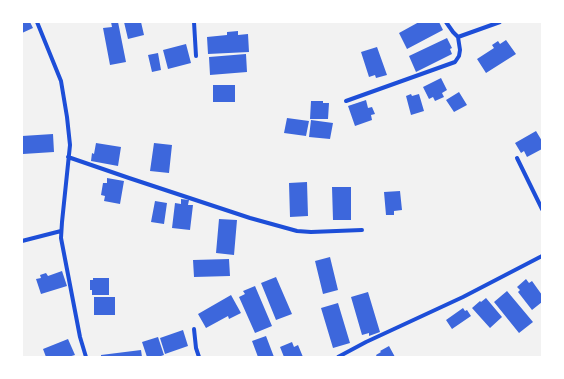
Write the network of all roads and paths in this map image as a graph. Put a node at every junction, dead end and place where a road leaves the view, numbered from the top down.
1 (38, 22) edge
2 (194, 22) edge
3 (446, 22) edge
4 (500, 22) edge
5 (458, 37) junction
6 (196, 56) dead end
7 (346, 101) dead end
8 (68, 157) junction
9 (517, 158) dead end
10 (542, 209) edge
11 (362, 230) dead end
12 (62, 231) junction
13 (22, 241) edge
14 (542, 256) edge
15 (194, 329) dead end
16 (86, 357) edge
17 (199, 357) edge
18 (338, 357) edge

1 - 8 street
2 - 6 street
3 - 5 street
4 - 5 street
5 - 7 street
8 - 11 street
8 - 12 street
9 - 10 street
12 - 13 street
12 - 16 street
14 - 18 street
15 - 17 street

